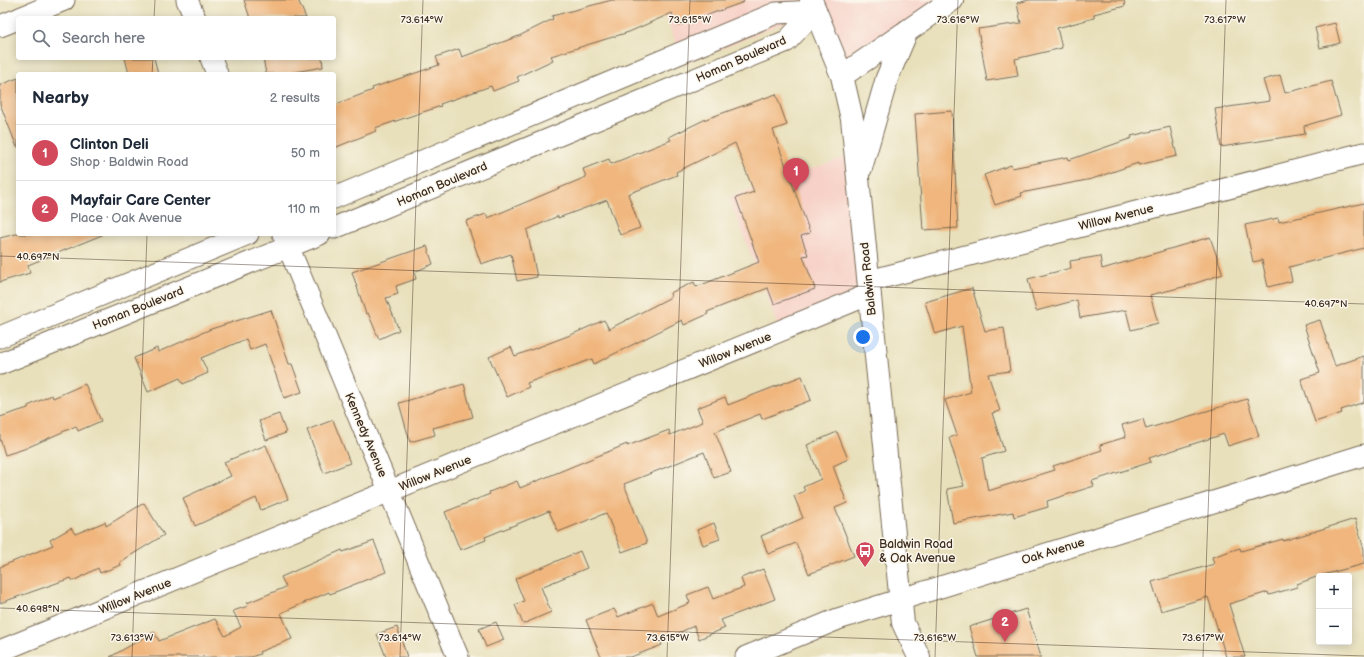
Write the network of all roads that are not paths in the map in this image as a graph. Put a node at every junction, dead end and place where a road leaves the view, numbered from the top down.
1 (64, 0) edge
2 (187, 0) edge
3 (952, 0) edge
4 (813, 5) edge
5 (24, 16) edge
6 (194, 16) edge
7 (16, 19) edge
8 (0, 26) edge
9 (907, 31) junction
10 (212, 60) edge
11 (217, 72) edge
12 (842, 76) junction
13 (1364, 153) edge
14 (858, 179) junction
15 (336, 197) edge
16 (336, 227) edge
17 (243, 236) edge
18 (310, 236) edge
19 (286, 241) edge
20 (869, 288) junction
21 (0, 337) edge
22 (0, 364) edge
23 (1364, 455) edge
24 (390, 492) junction
25 (901, 599) junction
26 (903, 623) junction
27 (0, 651) edge
28 (458, 657) edge
29 (746, 657) edge
30 (902, 657) edge
31 (919, 657) edge

1 - 5 street
2 - 6 street
3 - 9 main road
4 - 12 main road, Baldwin Road
4 - 15 street
4 - 16 street, Homan Boulevard
7 - 8 street
9 - 12 main road
9 - 14 main road
10 - 11 street
12 - 14 main road, Baldwin Road
13 - 20 street, Willow Avenue
14 - 20 main road, Baldwin Road
17 - 21 street
18 - 19 street, Homan Boulevard
19 - 22 street, Homan Boulevard
19 - 24 street, Kennedy Avenue
20 - 24 street, Willow Avenue
20 - 25 main road, Baldwin Road
23 - 25 street, Oak Avenue
24 - 27 street, Willow Avenue
24 - 28 street, Kennedy Avenue
25 - 26 main road, Baldwin Road
25 - 29 street, Oak Avenue
26 - 30 main road
26 - 31 main road, Baldwin Road

